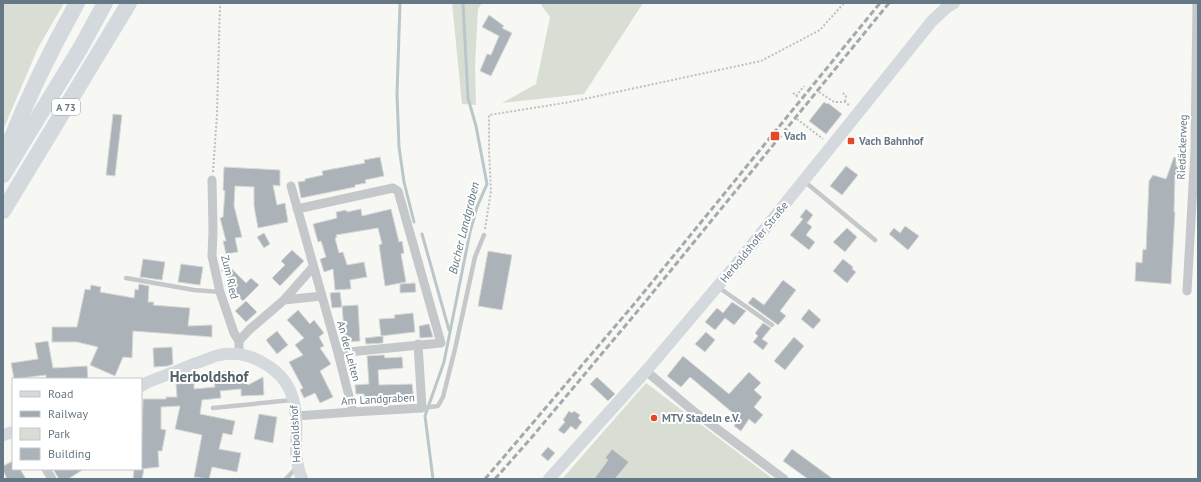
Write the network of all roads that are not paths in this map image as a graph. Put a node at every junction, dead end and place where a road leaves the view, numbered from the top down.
1 (77, 3) edge
2 (105, 3) edge
3 (129, 3) edge
4 (954, 3) edge
5 (1197, 3) edge
6 (3, 159) edge
7 (3, 175) edge
8 (212, 180) road end
9 (804, 181) junction
10 (291, 186) dead end
11 (297, 209) junction
12 (3, 211) edge
13 (484, 235) road end
14 (875, 240) dead end
15 (313, 267) junction
16 (126, 278) dead end
17 (718, 287) junction
18 (1187, 291) dead end
19 (220, 292) junction
20 (322, 296) junction
21 (284, 300) junction
22 (772, 325) dead end
23 (418, 344) junction
24 (239, 347) junction
25 (338, 353) junction
26 (646, 371) junction
27 (142, 385) edge
28 (293, 400) junction
29 (213, 408) dead end
30 (422, 408) junction
31 (353, 412) junction
32 (296, 416) junction
33 (297, 466) junction
34 (47, 470) edge
35 (52, 479) edge
36 (286, 479) edge
37 (302, 479) edge
38 (550, 479) edge
39 (784, 479) edge

1 - 6 highway
2 - 7 highway, A 73
3 - 12 highway, A 73
4 - 9 street, Herboldshofer Straße
5 - 18 street, Riedäckerweg
8 - 19 street, Zum Ried
9 - 14 lane
9 - 17 street, Herboldshofer Straße
10 - 11 street, An der Leiten
11 - 15 street, An der Leiten
11 - 23 street
13 - 30 lane
15 - 20 street, An der Leiten
15 - 21 street
16 - 19 lane
17 - 22 lane
17 - 26 street, Herboldshofer Straße
19 - 24 street, Zum Ried
20 - 21 street
20 - 25 street, An der Leiten
21 - 24 street
23 - 25 street
23 - 30 street, Am Landgraben
24 - 27 street, Herboldshof
24 - 28 street, Herboldshof
25 - 31 street, An der Leiten
26 - 38 street, Herboldshofer Straße
26 - 39 street
28 - 29 lane
28 - 32 street, Herboldshof
30 - 31 street, Am Landgraben
31 - 32 street, Am Landgraben
32 - 33 street, Herboldshof
33 - 36 lane
33 - 37 street, Herboldshof
34 - 35 street

